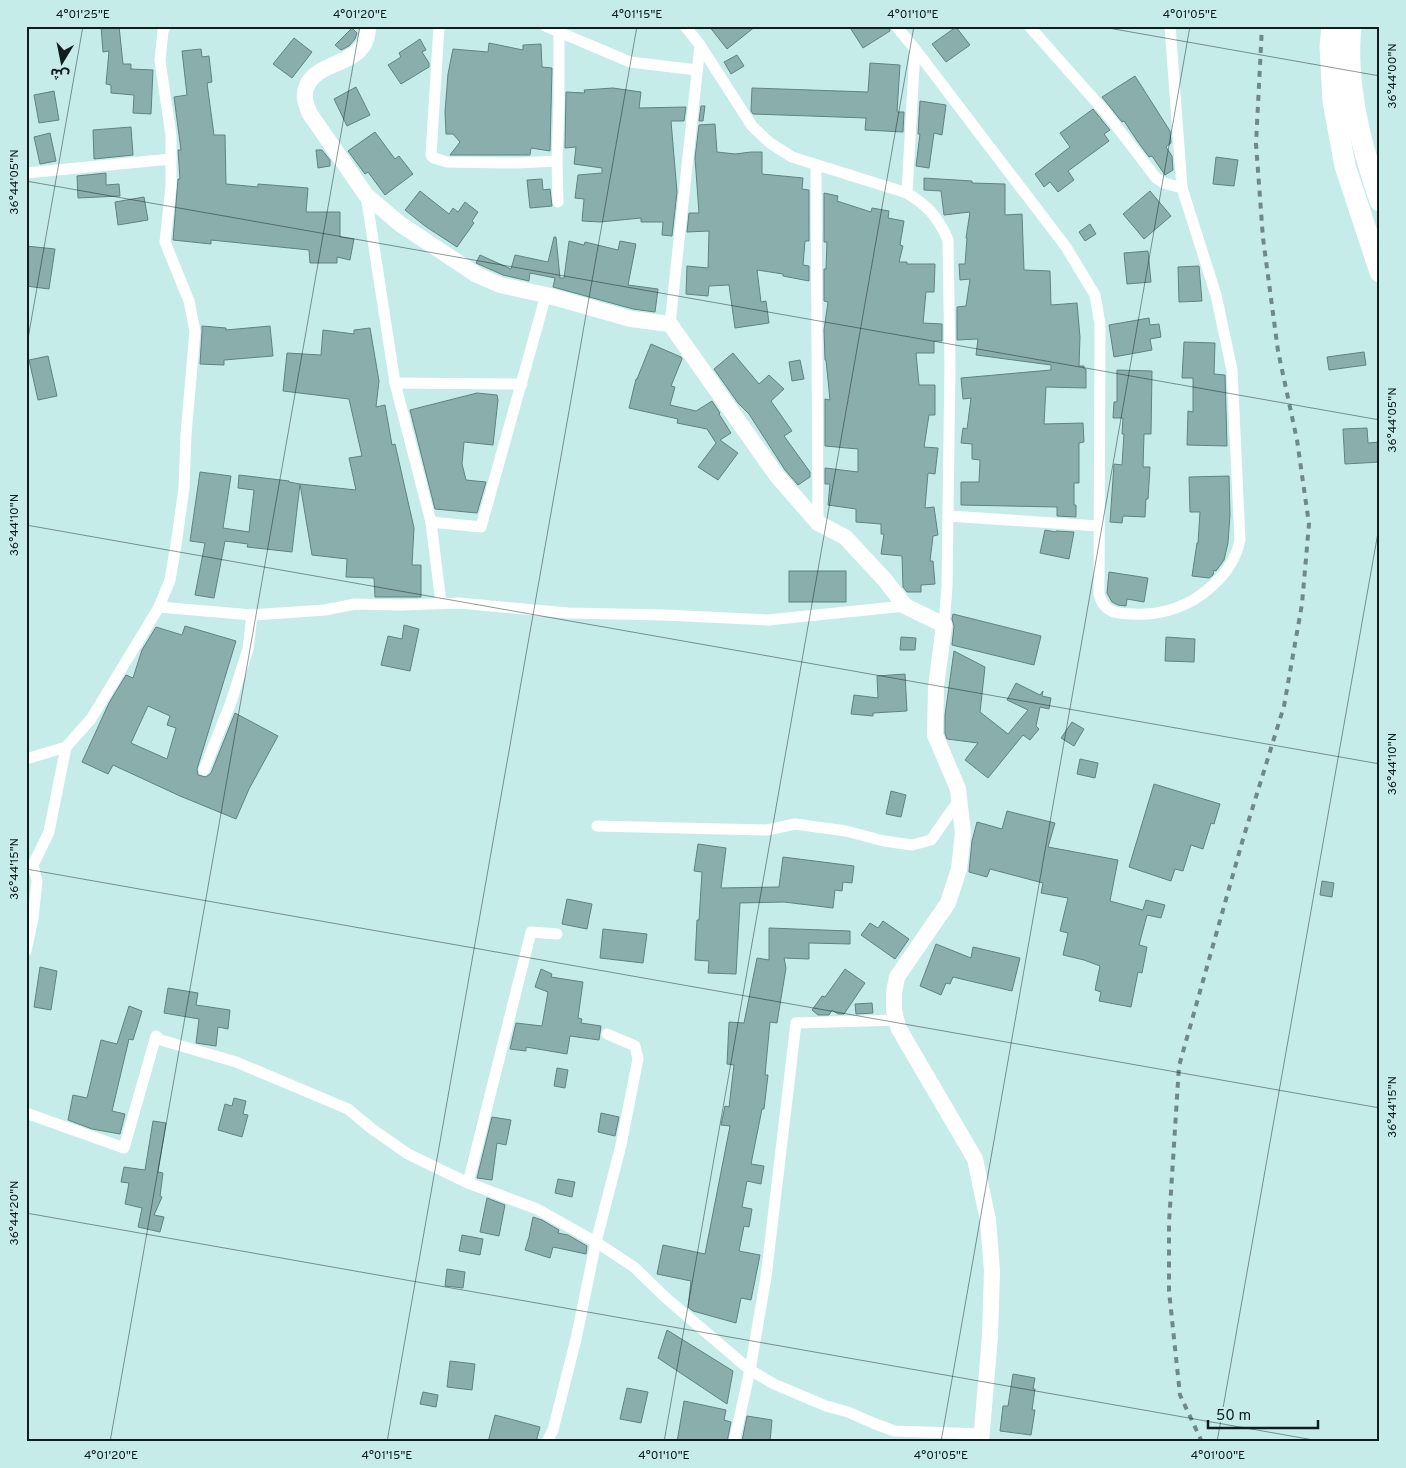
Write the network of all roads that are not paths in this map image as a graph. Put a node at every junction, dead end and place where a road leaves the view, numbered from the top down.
1 (166, 26) edge
2 (368, 26) edge
3 (439, 26) edge
4 (545, 26) edge
5 (685, 26) edge
6 (896, 26) edge
7 (1029, 26) edge
8 (1170, 26) edge
9 (1332, 26) edge
10 (1351, 26) edge
11 (559, 32) junction
12 (700, 45) junction
13 (915, 48) junction
14 (697, 70) junction
15 (171, 159) junction
16 (557, 161) junction
17 (816, 165) junction
18 (26, 173) edge
19 (1182, 188) junction
20 (907, 193) junction
21 (366, 195) junction
22 (1380, 201) edge
23 (558, 202) dead end
24 (1380, 272) edge
25 (546, 296) junction
26 (670, 324) junction
27 (396, 383) junction
28 (522, 384) junction
29 (948, 516) junction
30 (431, 522) junction
31 (818, 523) junction
32 (1099, 526) junction
33 (440, 603) junction
34 (905, 606) junction
35 (159, 607) junction
36 (252, 615) junction
37 (944, 625) junction
38 (66, 747) junction
39 (26, 759) edge
40 (204, 770) dead end
41 (959, 800) junction
42 (597, 826) dead end
43 (558, 934) dead end
44 (26, 951) edge
45 (896, 1020) junction
46 (607, 1034) dead end
47 (26, 1113) edge
48 (468, 1182) junction
49 (596, 1242) junction
50 (750, 1370) junction
51 (981, 1438) edge
52 (547, 1442) edge
53 (734, 1442) edge

1 - 15 street
2 - 21 street
3 - 16 street
4 - 11 street
5 - 12 street
6 - 13 street
7 - 19 street
8 - 19 street
9 - 24 highway
10 - 22 highway
11 - 14 street
11 - 16 street
12 - 14 street
12 - 17 street
13 - 20 street
13 - 32 street
14 - 26 street
15 - 18 street
15 - 35 street
16 - 23 street
17 - 20 street
17 - 31 street
19 - 32 street
20 - 29 street
21 - 25 street
21 - 27 street
25 - 26 street
25 - 28 street
26 - 31 street
27 - 28 street
27 - 30 street
28 - 30 street
29 - 32 street
29 - 37 street
30 - 33 street
31 - 34 street
33 - 34 street
33 - 36 street
34 - 37 street
35 - 36 street
35 - 38 street
36 - 40 street
37 - 41 street
38 - 39 street
38 - 44 street
41 - 42 street
41 - 45 street
43 - 48 street
45 - 50 street
45 - 51 street
46 - 49 street
47 - 48 street
48 - 49 street
49 - 50 street
49 - 52 street
50 - 51 street
50 - 53 street

